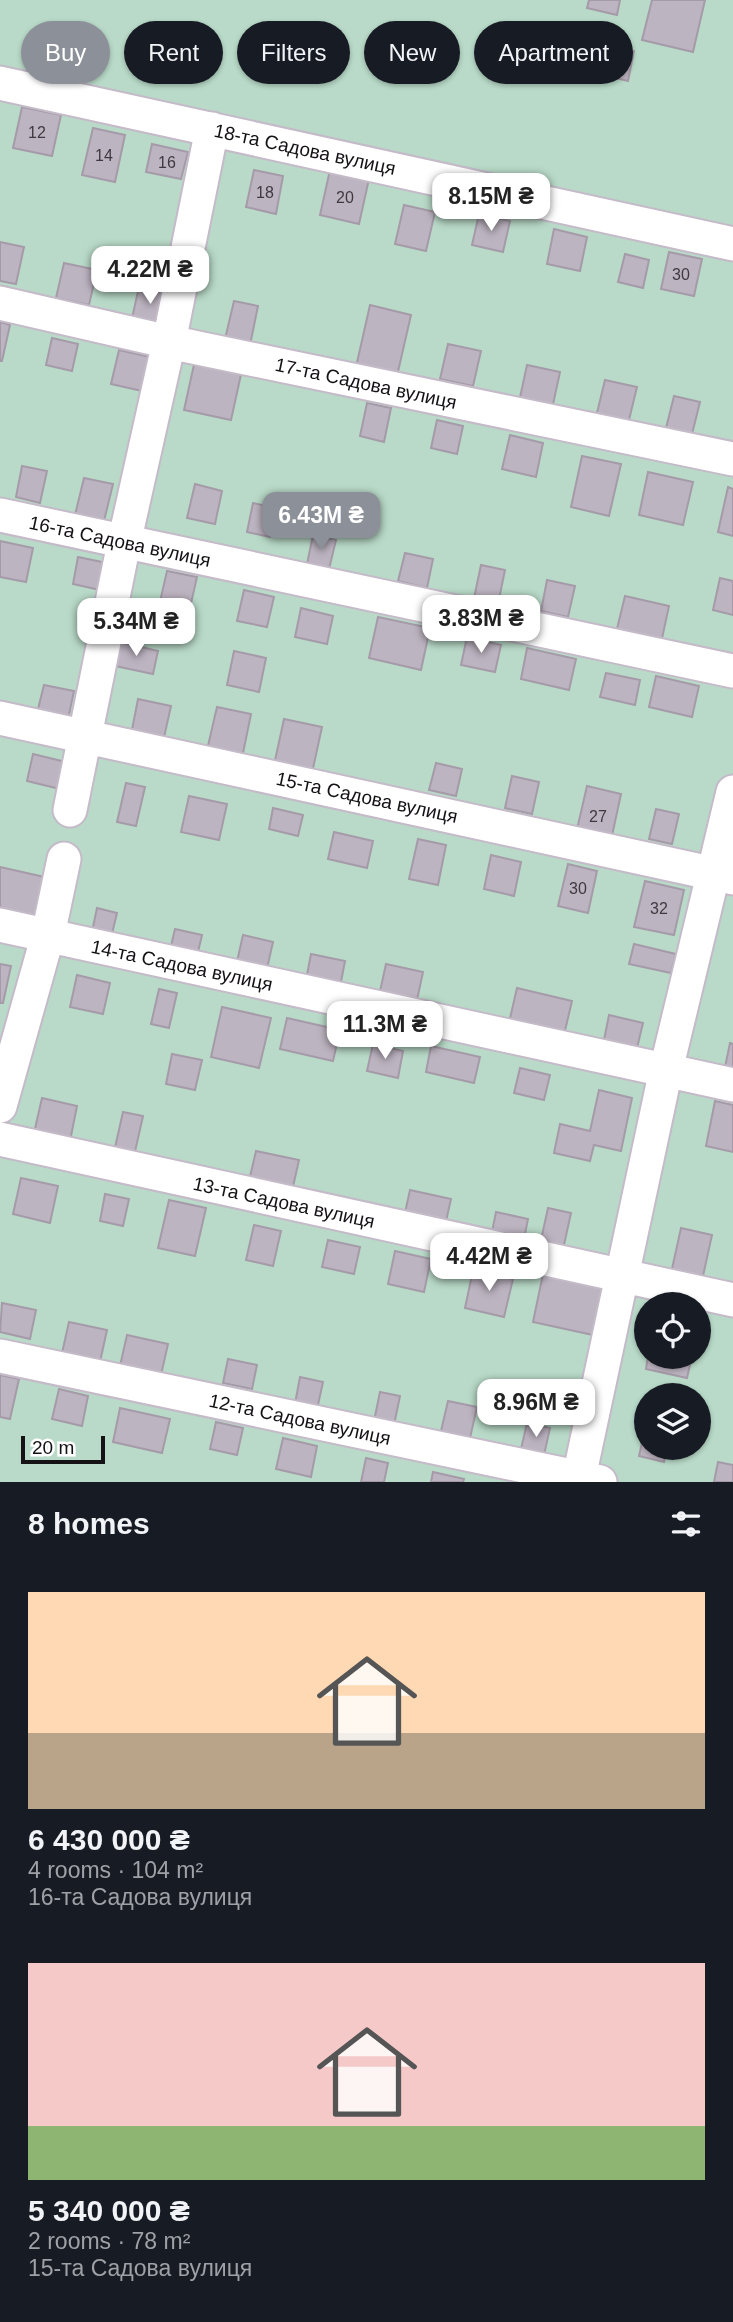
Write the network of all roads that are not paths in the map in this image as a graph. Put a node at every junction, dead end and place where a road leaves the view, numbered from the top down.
1 (0, 83) edge
2 (212, 129) junction
3 (733, 244) edge
4 (0, 303) edge
5 (169, 342) junction
6 (733, 459) edge
7 (0, 515) edge
8 (124, 543) junction
9 (733, 671) edge
10 (0, 718) edge
11 (87, 736) junction
12 (733, 792) edge
13 (70, 810) dead end
14 (64, 859) dead end
15 (723, 876) edge
16 (0, 925) edge
17 (48, 936) junction
18 (666, 1070) junction
19 (733, 1086) edge
20 (0, 1106) edge
21 (0, 1139) edge
22 (622, 1275) junction
23 (733, 1300) edge
24 (0, 1356) edge
25 (585, 1480) edge

1 - 2 street, 18-та Садова вулиця
2 - 3 street, 18-та Садова вулиця
2 - 5 street
4 - 5 street, 17-та Садова вулиця
5 - 6 street, 17-та Садова вулиця
5 - 8 street
7 - 8 street, 16-та Садова вулиця
8 - 9 street, 16-та Садова вулиця
8 - 11 street
10 - 11 street, 15-та Садова вулиця
11 - 13 street
11 - 15 street, 15-та Садова вулиця
12 - 15 street
14 - 17 street
15 - 18 street
16 - 17 street, 14-та Садова вулиця
17 - 18 street, 14-та Садова вулиця
17 - 20 street
18 - 19 street, 14-та Садова вулиця
18 - 22 street
21 - 22 street, 13-та Садова вулиця
22 - 23 street, 13-та Садова вулиця
22 - 25 street
24 - 25 street, 12-та Садова вулиця

